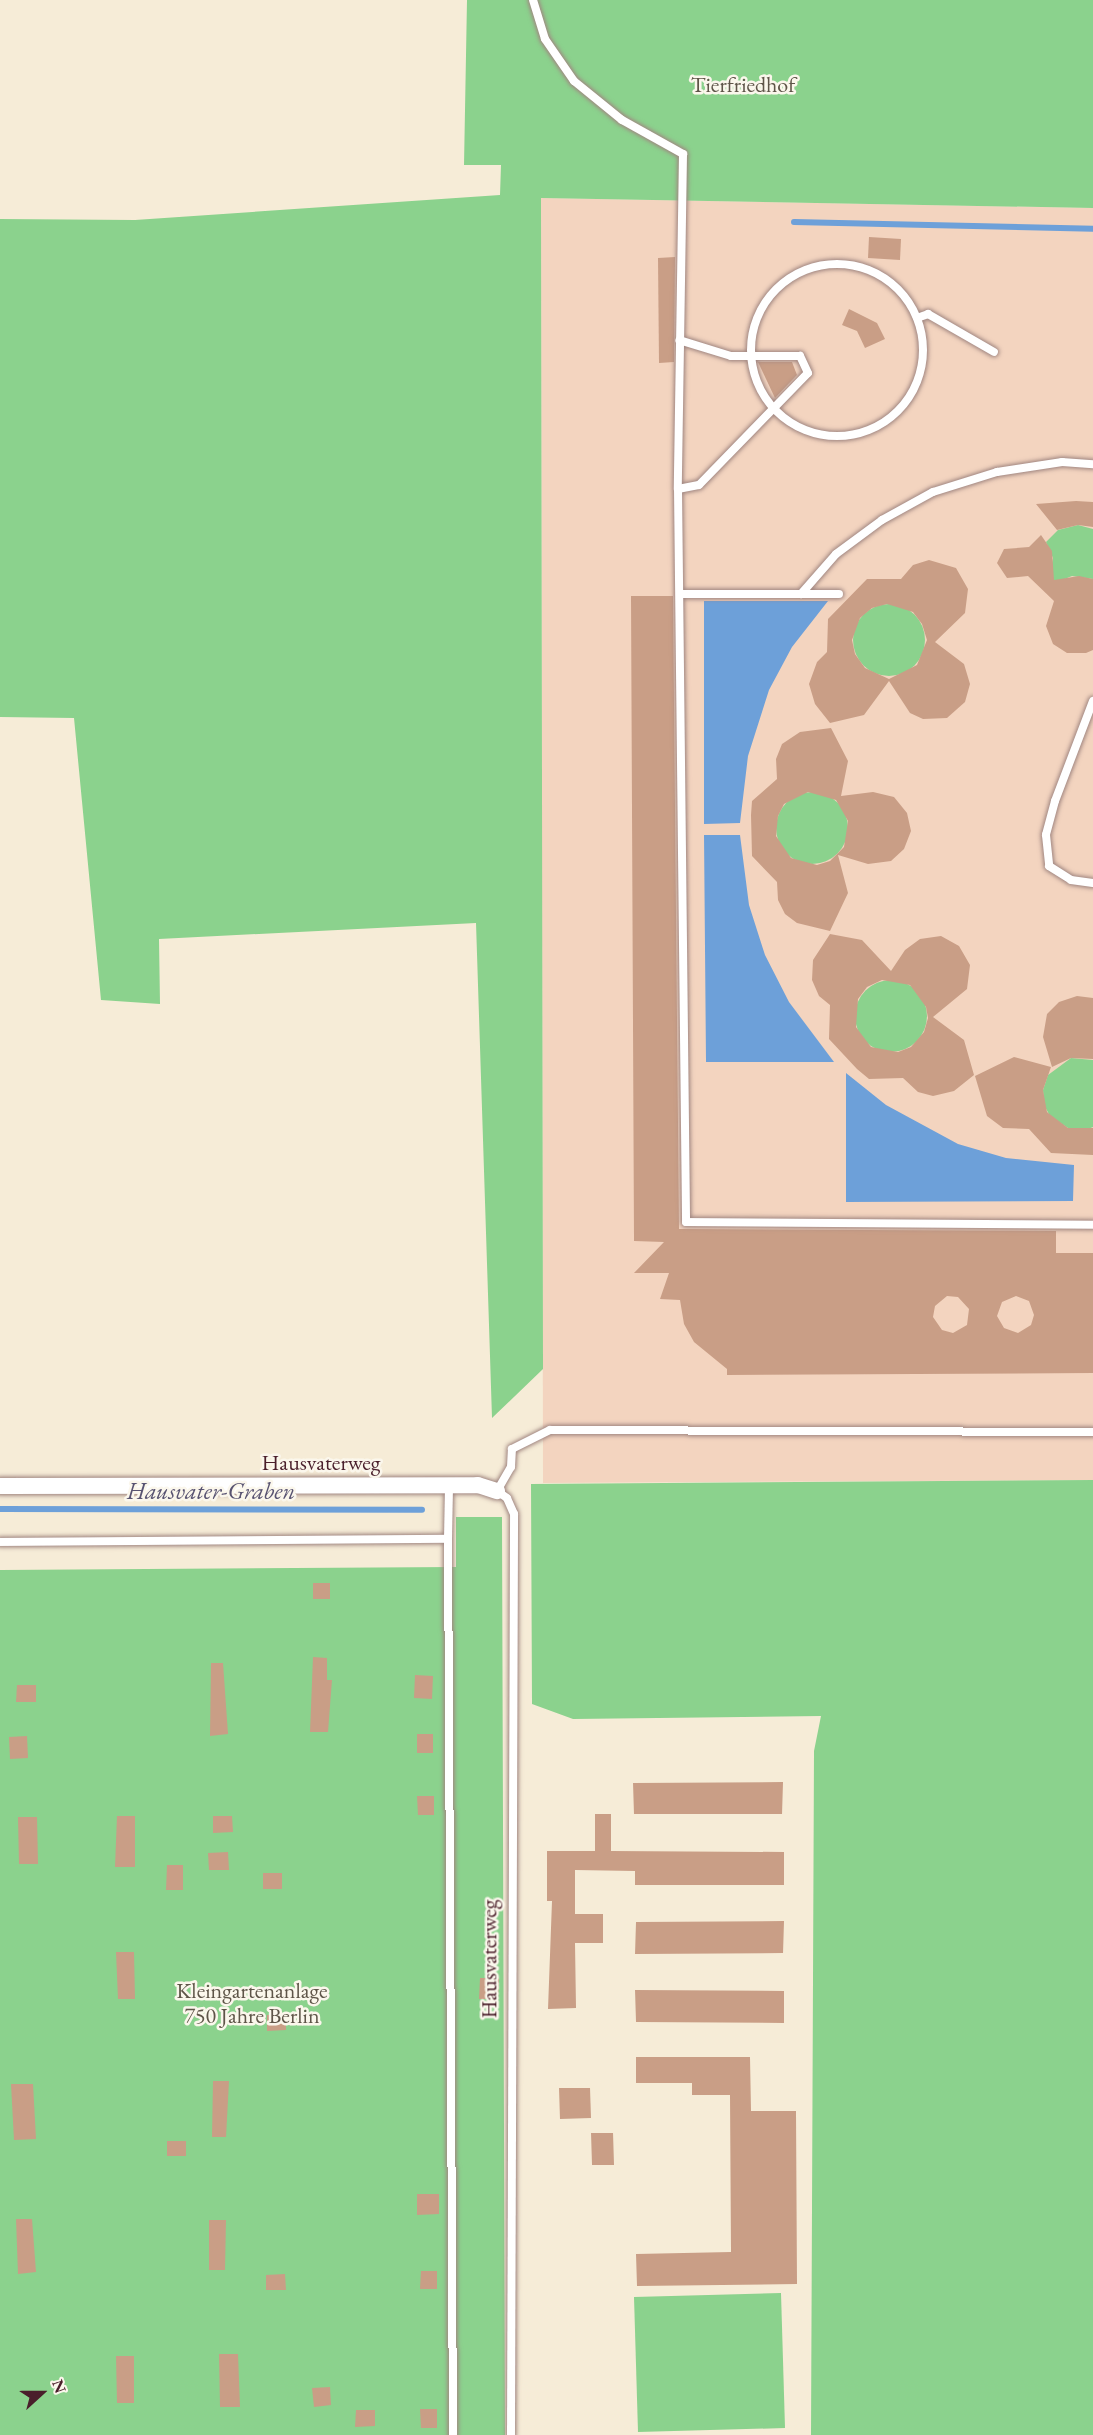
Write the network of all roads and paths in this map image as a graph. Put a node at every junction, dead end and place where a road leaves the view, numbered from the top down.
1 (533, 0) edge
2 (917, 318) junction
3 (679, 340) junction
4 (994, 352) dead end
5 (751, 356) junction
6 (774, 409) junction
7 (1093, 465) edge
8 (678, 489) junction
9 (681, 594) junction
10 (801, 594) junction
11 (839, 594) dead end
12 (1093, 701) edge
13 (1093, 883) edge
14 (1093, 1225) edge
15 (1093, 1432) edge
16 (449, 1485) junction
17 (0, 1486) edge
18 (497, 1491) junction
19 (448, 1539) junction
20 (0, 1542) edge
21 (453, 2435) edge
22 (511, 2435) edge

1 - 3 lane
2 - 4 lane
2 - 5 lane
2 - 6 lane
3 - 5 lane
3 - 8 lane
5 - 6 lane
5 - 6 lane
6 - 8 lane
7 - 10 lane
8 - 9 lane
9 - 10 lane
9 - 14 lane
10 - 11 lane
12 - 13 lane
15 - 18 lane
16 - 17 street, Hausvaterweg
16 - 18 street, Hausvaterweg
16 - 19 lane
18 - 22 lane, Hausvaterweg
19 - 20 lane
19 - 21 lane

